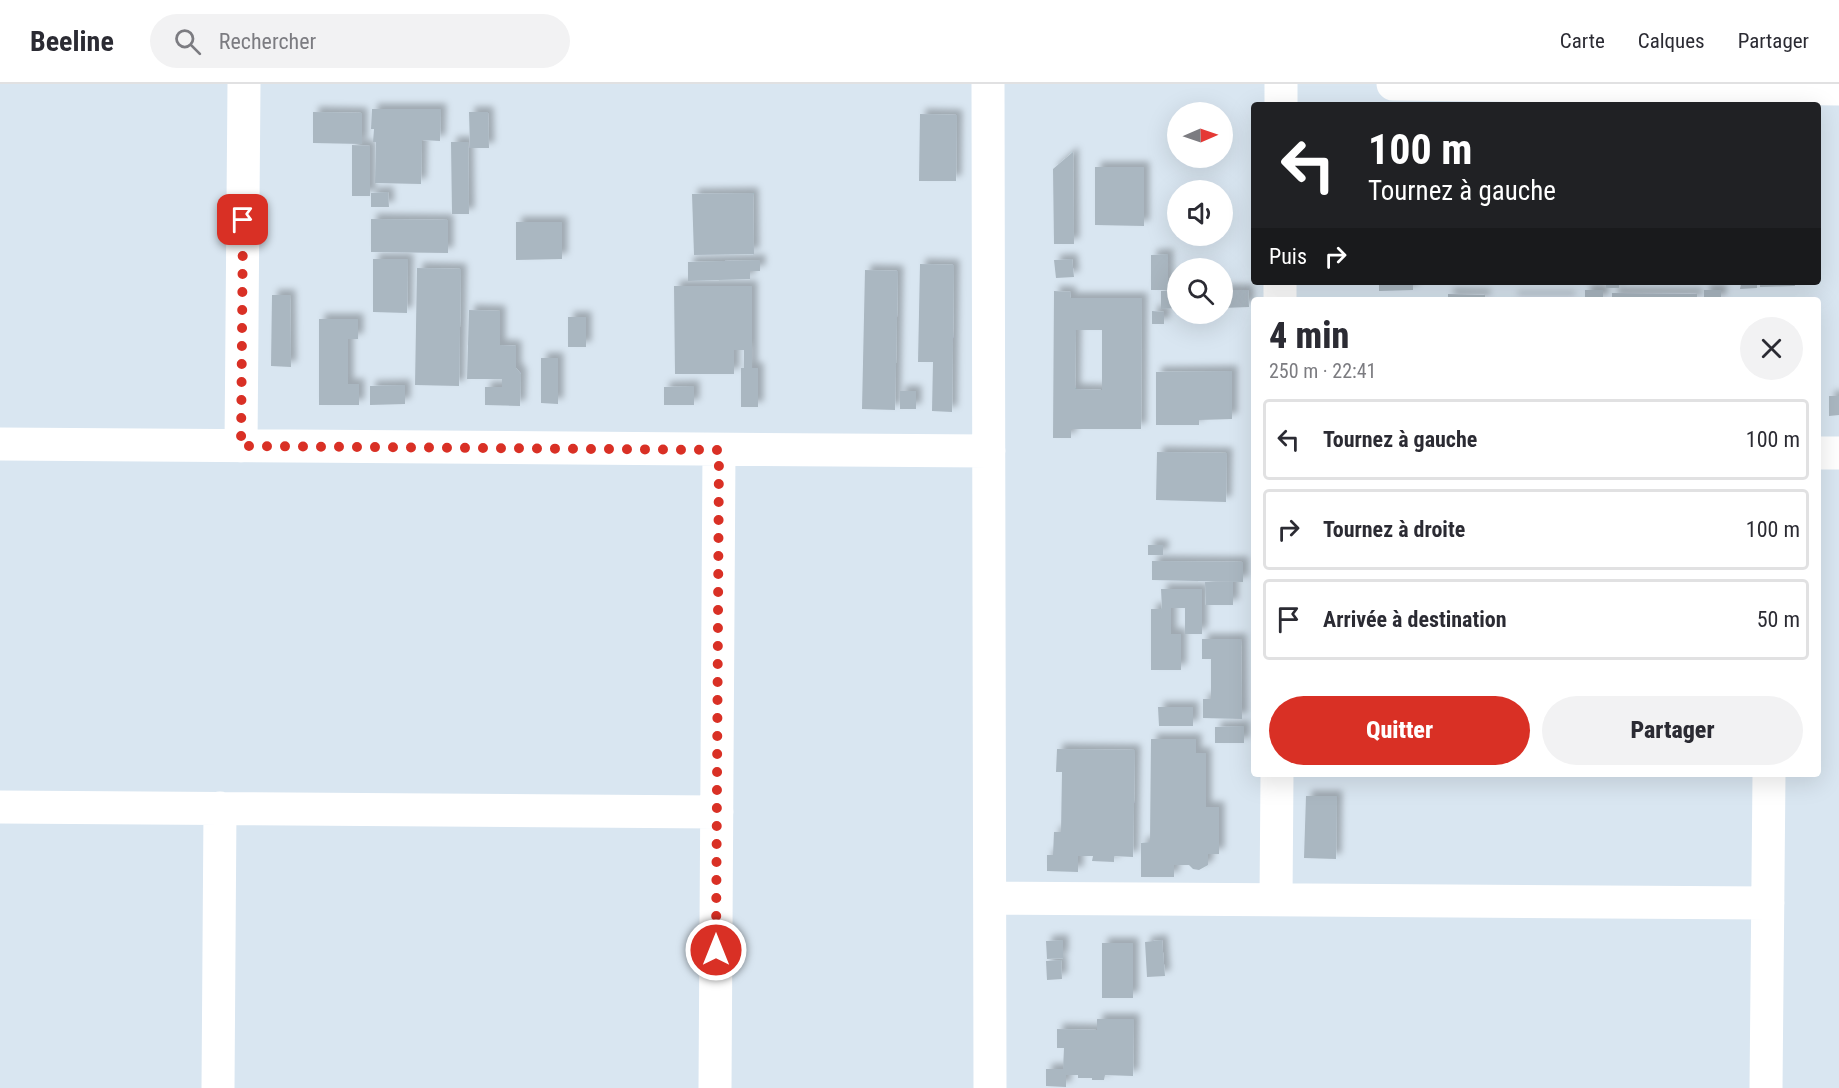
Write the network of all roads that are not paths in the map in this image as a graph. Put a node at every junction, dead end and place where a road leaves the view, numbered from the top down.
1 (244, 84) edge
2 (988, 84) edge
3 (1281, 84) edge
4 (1393, 84) edge
5 (1754, 86) edge
6 (1839, 89) edge
7 (1281, 102) edge
8 (0, 444) edge
9 (241, 446) junction
10 (719, 450) junction
11 (988, 451) junction
12 (1821, 453) edge
13 (1839, 453) edge
14 (1277, 777) edge
15 (1768, 777) edge
16 (0, 807) edge
17 (220, 808) junction
18 (717, 812) junction
19 (990, 898) junction
20 (1276, 899) junction
21 (1768, 903) junction
22 (218, 1088) edge
23 (715, 1088) edge
24 (990, 1088) edge
25 (1766, 1088) edge

1 - 9 street
2 - 11 street
3 - 7 street
4 - 5 street
5 - 6 street
8 - 9 street
9 - 10 street
10 - 11 street
10 - 18 street
11 - 19 street
12 - 13 street
14 - 20 street
15 - 21 street
16 - 17 street
17 - 18 street
17 - 22 street
18 - 23 street
19 - 20 street
19 - 24 street
20 - 21 street
21 - 25 street

